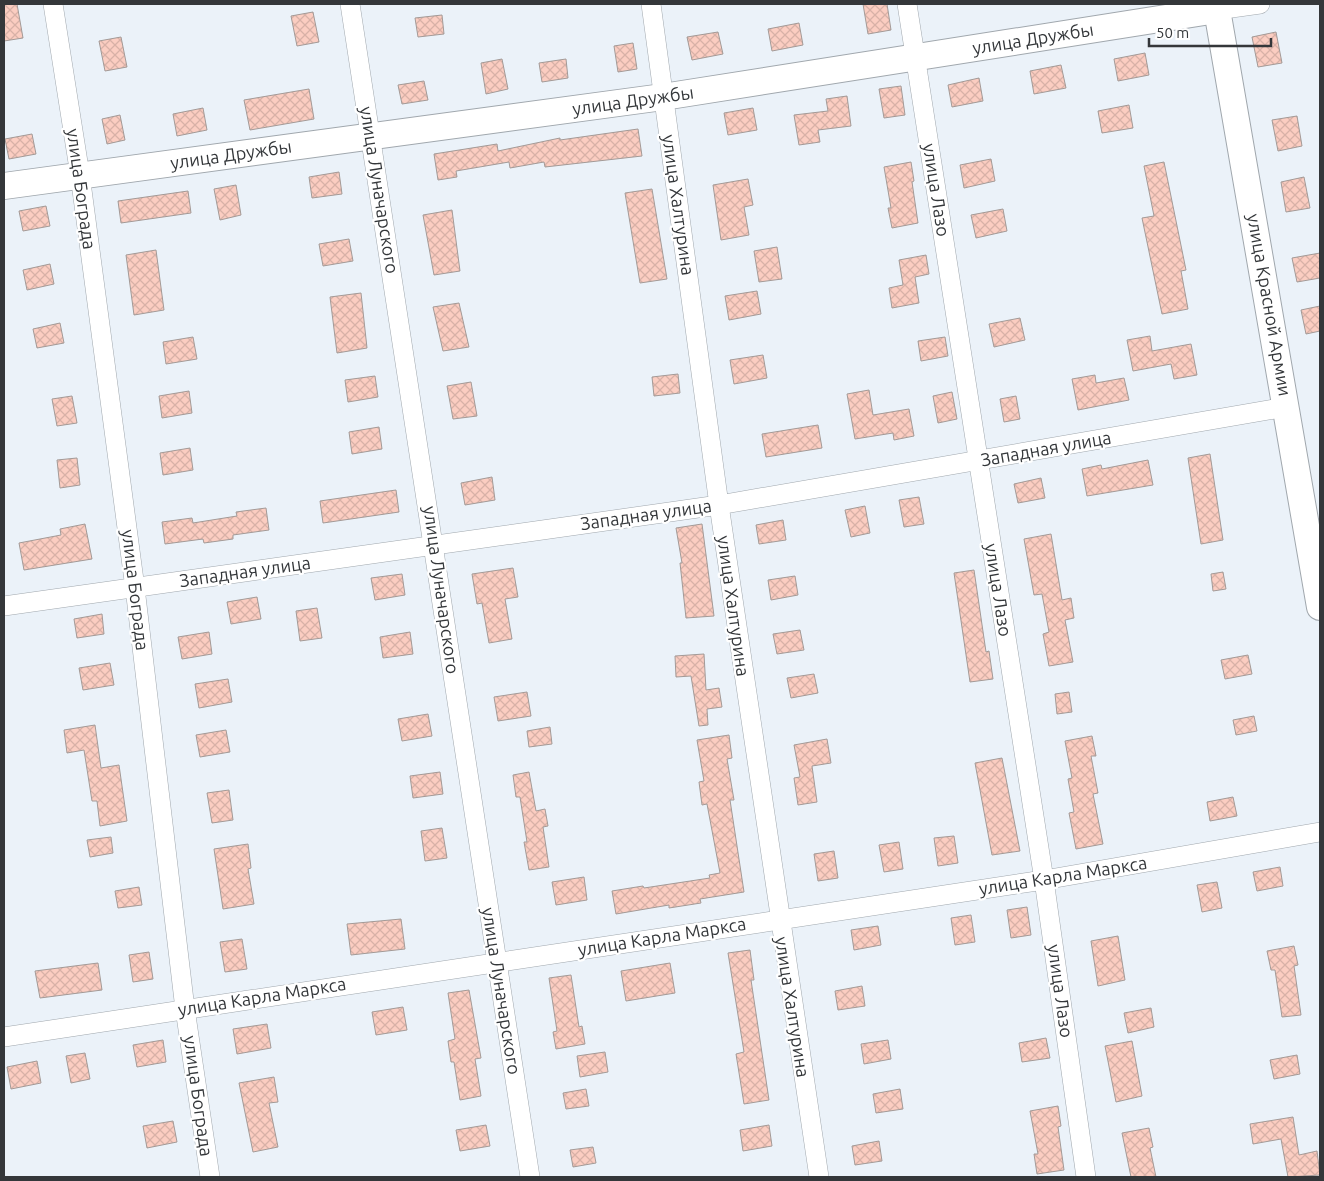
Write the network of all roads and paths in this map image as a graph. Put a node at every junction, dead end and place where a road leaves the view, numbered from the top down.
1 (53, 4) edge
2 (350, 4) edge
3 (652, 4) edge
4 (907, 4) edge
5 (1260, 4) edge
6 (1217, 7) edge
7 (916, 58) junction
8 (664, 97) junction
9 (370, 136) junction
10 (80, 175) junction
11 (4, 186) edge
12 (1286, 407) junction
13 (977, 461) junction
14 (719, 505) junction
15 (435, 546) junction
16 (135, 588) junction
17 (4, 606) edge
18 (1320, 607) edge
19 (1320, 832) edge
20 (1044, 880) junction
21 (779, 919) junction
22 (495, 962) junction
23 (185, 1009) junction
24 (4, 1037) edge
25 (210, 1177) edge
26 (530, 1177) edge
27 (819, 1177) edge
28 (1086, 1177) edge

1 - 10 street, улица Бограда
2 - 9 street, улица Луначарского
3 - 8 street, улица Халтурина
4 - 7 street, улица Лазо
5 - 6 street, улица Дружбы
6 - 7 street, улица Дружбы
6 - 12 street, улица Красной Армии
7 - 8 street, улица Дружбы
7 - 13 street, улица Лазо
8 - 9 street, улица Дружбы
8 - 14 street, улица Халтурина
9 - 10 street, улица Дружбы
9 - 15 street, улица Луначарского
10 - 11 street, улица Дружбы
10 - 16 street, улица Бограда
12 - 13 street, Западная улица
12 - 18 street, улица Красной Армии
13 - 14 street, Западная улица
13 - 20 street, улица Лазо
14 - 15 street, Западная улица
14 - 21 street, улица Халтурина
15 - 16 street, Западная улица
15 - 22 street, улица Луначарского
16 - 17 street, Западная улица
16 - 23 street, улица Бограда
19 - 20 street, улица Карла Маркса
20 - 21 street, улица Карла Маркса
20 - 28 street, улица Лазо
21 - 22 street, улица Карла Маркса
21 - 27 street, улица Халтурина
22 - 23 street, улица Карла Маркса
22 - 26 street, улица Луначарского
23 - 24 street, улица Карла Маркса
23 - 25 street, улица Бограда

